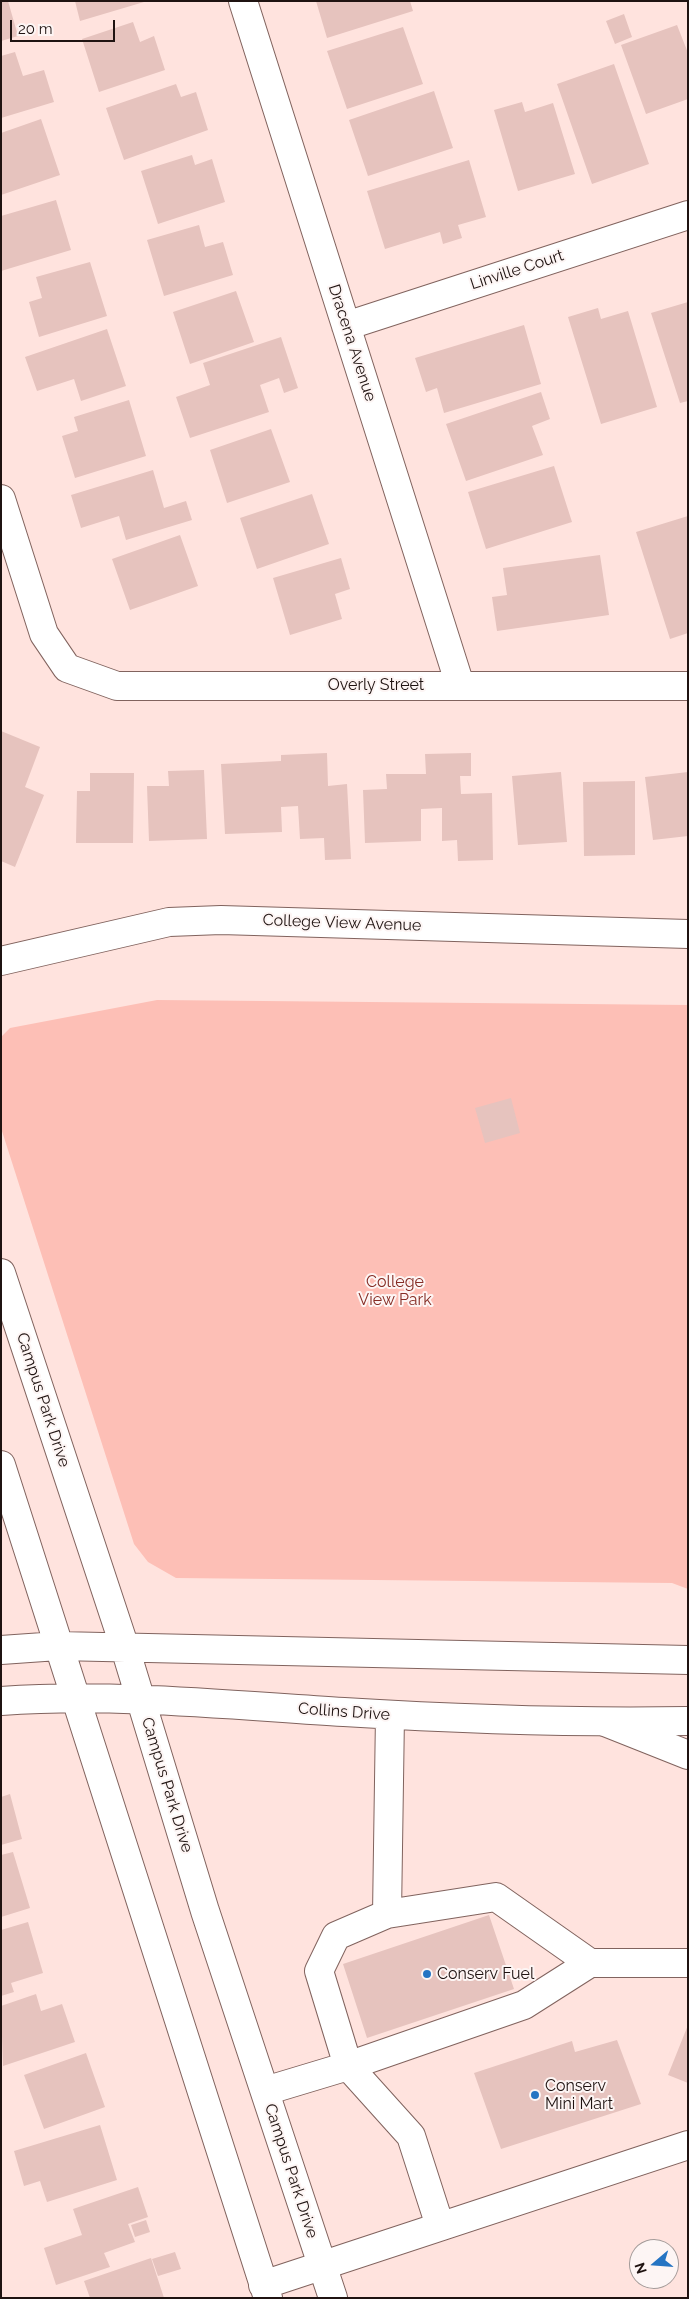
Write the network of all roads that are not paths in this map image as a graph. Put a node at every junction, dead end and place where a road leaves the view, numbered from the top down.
1 (243, 1) edge
2 (688, 215) edge
3 (346, 326) junction
4 (1, 499) edge
5 (460, 685) junction
6 (688, 686) edge
7 (688, 934) edge
8 (1, 960) edge
9 (1, 1273) edge
10 (1, 1465) edge
11 (58, 1646) junction
12 (125, 1648) junction
13 (1, 1650) edge
14 (688, 1660) edge
15 (75, 1698) junction
16 (142, 1699) junction
17 (1, 1701) edge
18 (390, 1715) junction
19 (688, 1721) edge
20 (605, 1722) junction
21 (688, 1755) edge
22 (387, 1914) junction
23 (590, 1963) junction
24 (688, 1963) edge
25 (348, 2066) junction
26 (265, 2092) junction
27 (688, 2145) edge
28 (440, 2226) junction
29 (322, 2264) junction
30 (266, 2291) edge
31 (333, 2298) edge

1 - 3 main road, Dracena Avenue
2 - 3 main road, Linville Court
3 - 5 main road, Dracena Avenue
4 - 5 main road, Overly Street
5 - 6 main road, Overly Street
7 - 8 main road, College View Avenue
9 - 12 main road, Campus Park Drive
10 - 11 main road
11 - 12 main road
11 - 13 main road
11 - 15 main road
12 - 14 main road
12 - 16 main road, Campus Park Drive
15 - 16 main road, Collins Drive
15 - 17 main road, Collins Drive
15 - 30 main road
16 - 18 main road, Collins Drive
16 - 26 main road, Campus Park Drive
18 - 20 main road, Collins Drive
18 - 22 main road
19 - 20 main road, Collins Drive
20 - 21 main road
22 - 23 main road
22 - 25 main road
23 - 24 main road
23 - 25 main road
25 - 26 main road
25 - 28 main road
26 - 29 main road, Campus Park Drive
27 - 28 main road
28 - 29 main road
29 - 30 main road
29 - 31 main road, Campus Park Drive

